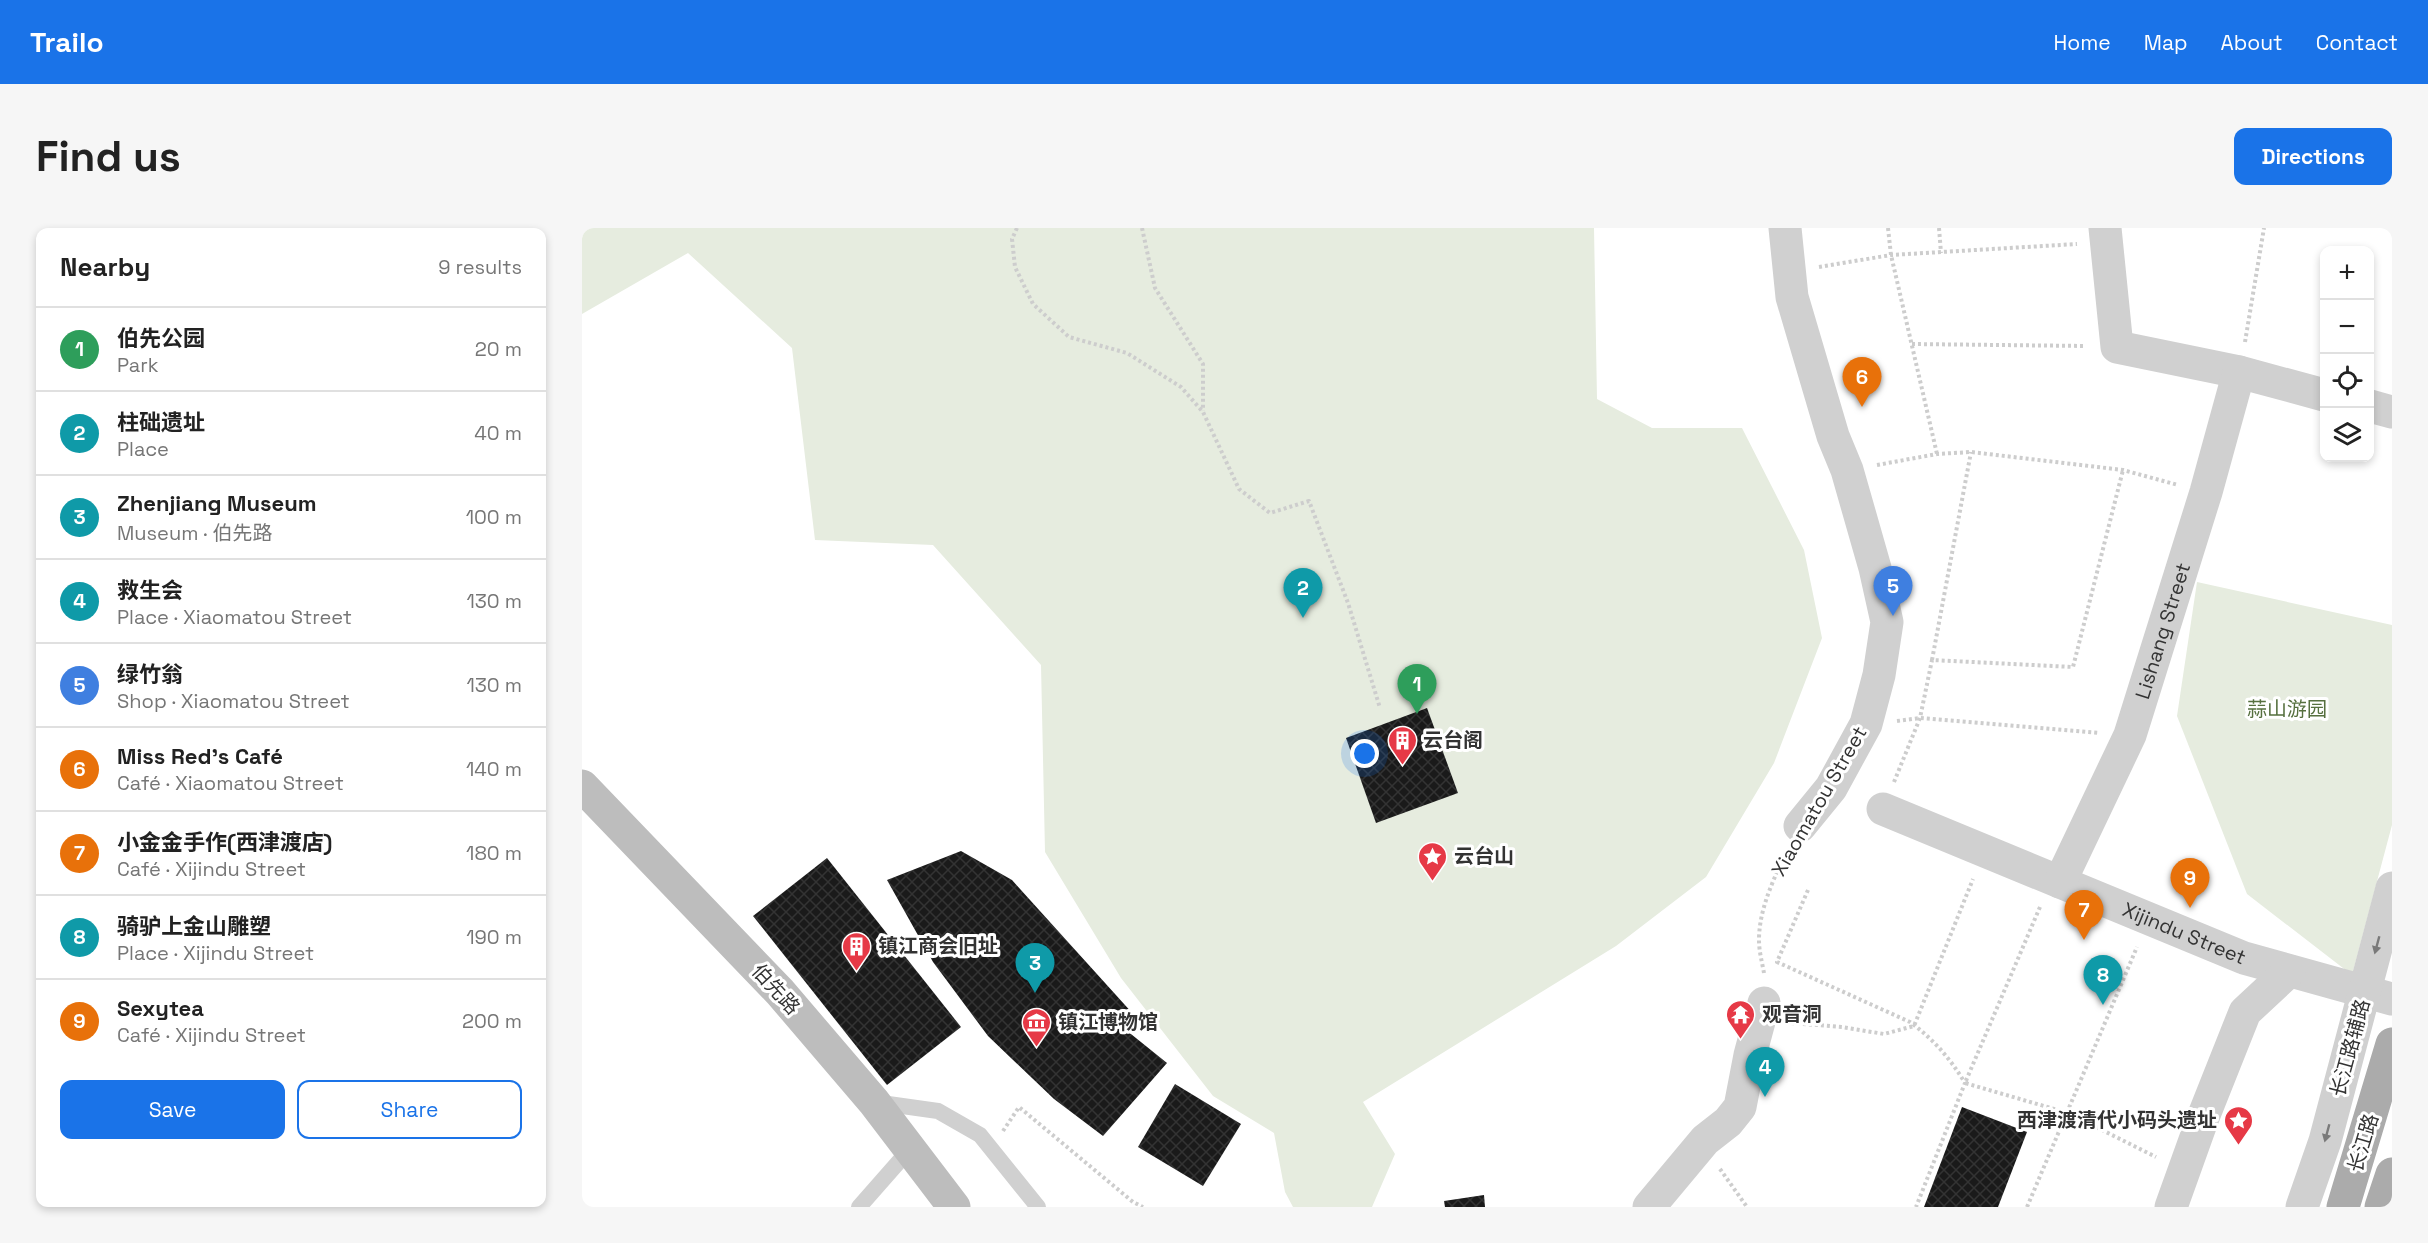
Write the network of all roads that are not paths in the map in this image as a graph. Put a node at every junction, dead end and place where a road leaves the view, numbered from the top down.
1 (1785, 228) edge
2 (2106, 235) edge
3 (2240, 372) junction
4 (2320, 393) edge
5 (2374, 407) edge
6 (2392, 412) edge
7 (582, 786) edge
8 (1883, 809) road end
9 (1800, 826) road end
10 (2061, 882) junction
11 (2392, 888) edge
12 (2289, 971) junction
13 (2378, 995) edge
14 (1761, 1014) road end
15 (2392, 1044) edge
16 (874, 1102) junction
17 (910, 1149) junction
18 (2392, 1174) edge
19 (859, 1207) edge
20 (954, 1207) edge
21 (1038, 1207) edge
22 (1649, 1207) edge
23 (2171, 1207) edge
24 (2302, 1207) edge
25 (2343, 1207) edge
26 (2381, 1207) edge

1 - 9 street, Xiaomatou Street
2 - 3 street
3 - 4 street
3 - 10 street, Lishang Street
5 - 6 street
7 - 16 street, 伯先路
8 - 10 street, Xijindu Street
10 - 12 street, Xijindu Street
11 -> 13 street, 长江路辅路
12 - 13 street, Xijindu Street
12 - 23 street
13 -> 24 street, 长江路辅路
14 - 22 street
15 - 25 main road, 长江路
16 - 17 street, 伯先路
16 - 21 lane
17 - 19 lane
17 - 20 street, 伯先路
18 - 26 main road, 长江路

